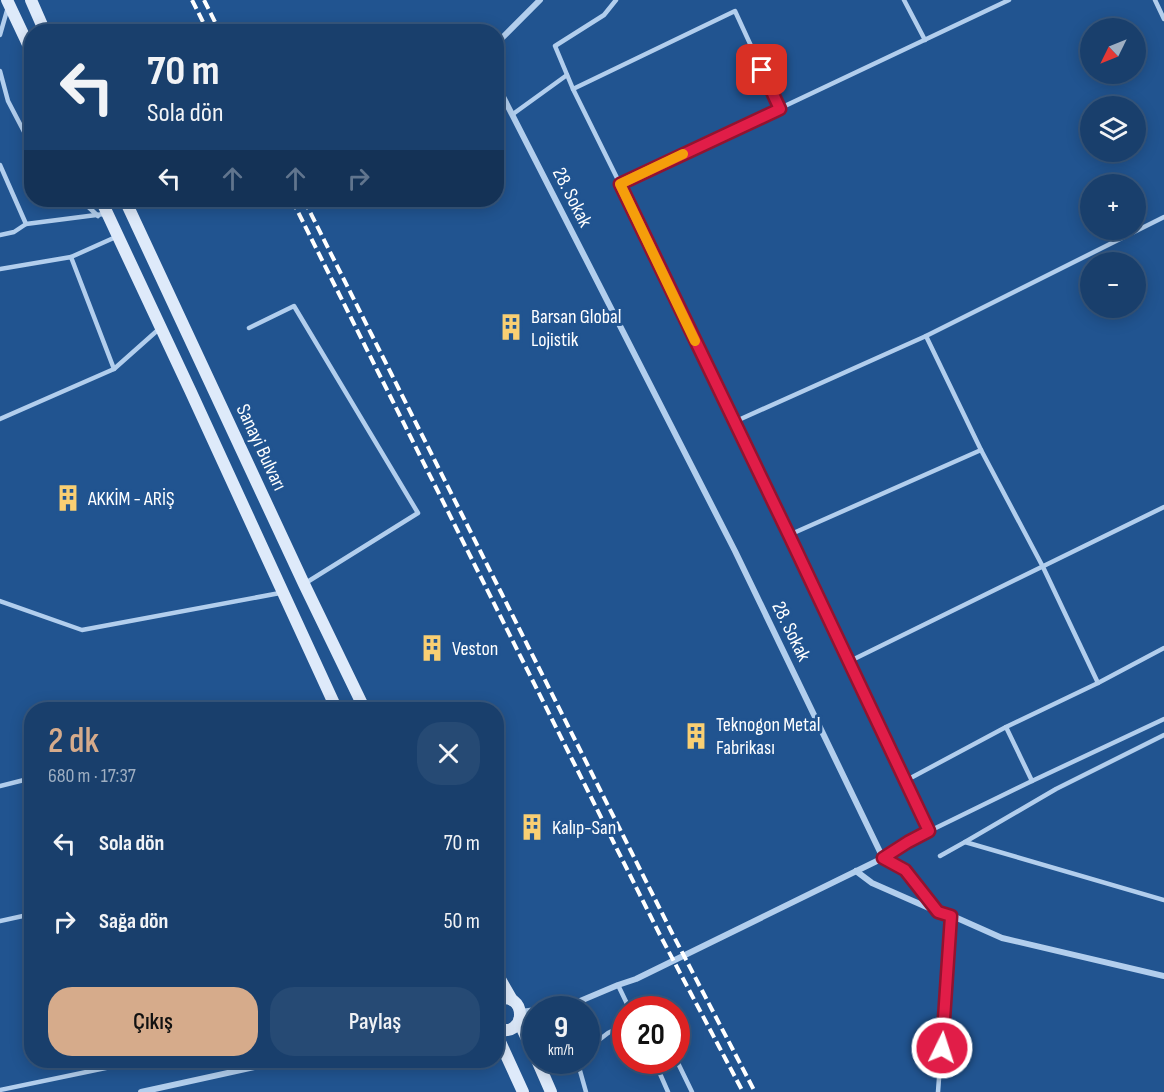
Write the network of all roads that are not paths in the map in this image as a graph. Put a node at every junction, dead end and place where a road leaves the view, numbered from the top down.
1 (31, 0) edge
2 (540, 0) edge
3 (616, 0) edge
4 (904, 0) edge
5 (1009, 0) edge
6 (1155, 0) edge
7 (8, 2) edge
8 (1164, 18) edge
9 (42, 24) edge
10 (0, 34) edge
11 (24, 36) edge
12 (504, 36) edge
13 (925, 40) junction
14 (0, 71) edge
15 (567, 75) junction
16 (573, 89) junction
17 (504, 98) edge
18 (780, 109) junction
19 (513, 114) junction
20 (24, 132) edge
21 (0, 165) edge
22 (620, 184) junction
23 (92, 207) edge
24 (102, 207) edge
25 (127, 207) edge
26 (102, 214) junction
27 (1164, 217) edge
28 (26, 224) junction
29 (0, 235) edge
30 (118, 236) junction
31 (71, 257) junction
32 (0, 269) edge
33 (161, 327) junction
34 (249, 328) dead end
35 (926, 336) junction
36 (114, 369) junction
37 (0, 419) edge
38 (734, 422) junction
39 (981, 450) junction
40 (1164, 507) edge
41 (789, 535) junction
42 (1043, 567) junction
43 (304, 584) junction
44 (283, 592) junction
45 (0, 602) edge
46 (1164, 648) edge
47 (848, 662) junction
48 (1098, 683) junction
49 (333, 702) edge
50 (361, 702) edge
51 (1164, 719) edge
52 (1006, 727) junction
53 (1164, 735) edge
54 (24, 780) edge
55 (905, 781) junction
56 (1032, 781) junction
57 (0, 786) edge
58 (929, 831) junction
59 (965, 842) junction
60 (940, 856) dead end
61 (883, 858) junction
62 (856, 871) junction
63 (1164, 900) edge
64 (938, 912) junction
65 (24, 916) edge
66 (951, 916) junction
67 (0, 921) edge
68 (1164, 976) edge
69 (618, 985) junction
70 (504, 986) edge
71 (594, 996) edge
72 (623, 996) edge
73 (504, 998) edge
74 (512, 1000) junction
75 (520, 1017) junction
76 (522, 1022) edge
77 (504, 1030) edge
78 (504, 1050) edge
79 (106, 1068) edge
80 (250, 1068) edge
81 (543, 1074) edge
82 (581, 1074) edge
83 (660, 1074) edge
84 (683, 1074) edge
85 (0, 1090) edge
86 (141, 1092) edge
87 (523, 1092) edge
88 (551, 1092) edge
89 (586, 1092) edge
90 (668, 1092) edge
91 (692, 1092) edge
92 (938, 1092) edge

1 - 9 main road
2 - 12 street
3 - 15 lane
4 - 13 lane
5 - 13 lane
6 - 8 lane
7 - 10 lane
7 - 11 main road
13 - 18 lane
14 - 20 lane
15 - 16 lane
15 - 19 lane
16 - 18 lane
16 - 22 lane
17 - 19 street, 28. Sokak
18 - 22 lane
19 - 61 street, 28. Sokak
21 - 28 lane
22 - 38 lane
23 - 26 lane
24 - 26 main road, Sanayi Bulvarı
25 - 43 main road, Sanayi Bulvarı
26 - 28 lane
26 - 30 main road, Sanayi Bulvarı
27 - 35 lane
28 - 29 lane
30 - 31 lane
30 - 33 main road, Sanayi Bulvarı
31 - 32 lane
31 - 36 lane
33 - 36 lane
33 - 44 main road, Sanayi Bulvarı
34 - 43 lane
35 - 38 lane
35 - 39 lane
36 - 37 lane
38 - 41 lane
39 - 41 lane
39 - 42 lane
40 - 42 lane
41 - 47 lane
42 - 47 lane
42 - 48 lane
43 - 50 main road, Sanayi Bulvarı
44 - 45 lane
44 - 49 main road, Sanayi Bulvarı
46 - 48 lane
47 - 55 lane
48 - 52 lane
51 - 56 lane
52 - 55 lane
52 - 56 lane
53 - 59 lane
54 - 57 lane
55 - 58 lane
56 - 58 lane
58 - 61 lane
59 - 60 lane
59 - 63 lane
61 - 62 street
61 - 64 street
62 - 64 street
62 - 69 street
64 - 66 street
65 - 67 lane
66 - 68 street
66 - 92 lane
69 - 71 street
69 - 72 lane
70 - 74 main road
73 - 74 main road
74 - 75 main road
75 - 76 main road
75 - 77 main road
78 - 87 main road
79 - 85 lane
80 - 86 street
81 - 88 main road
82 - 89 lane
83 - 90 lane
84 - 91 lane

